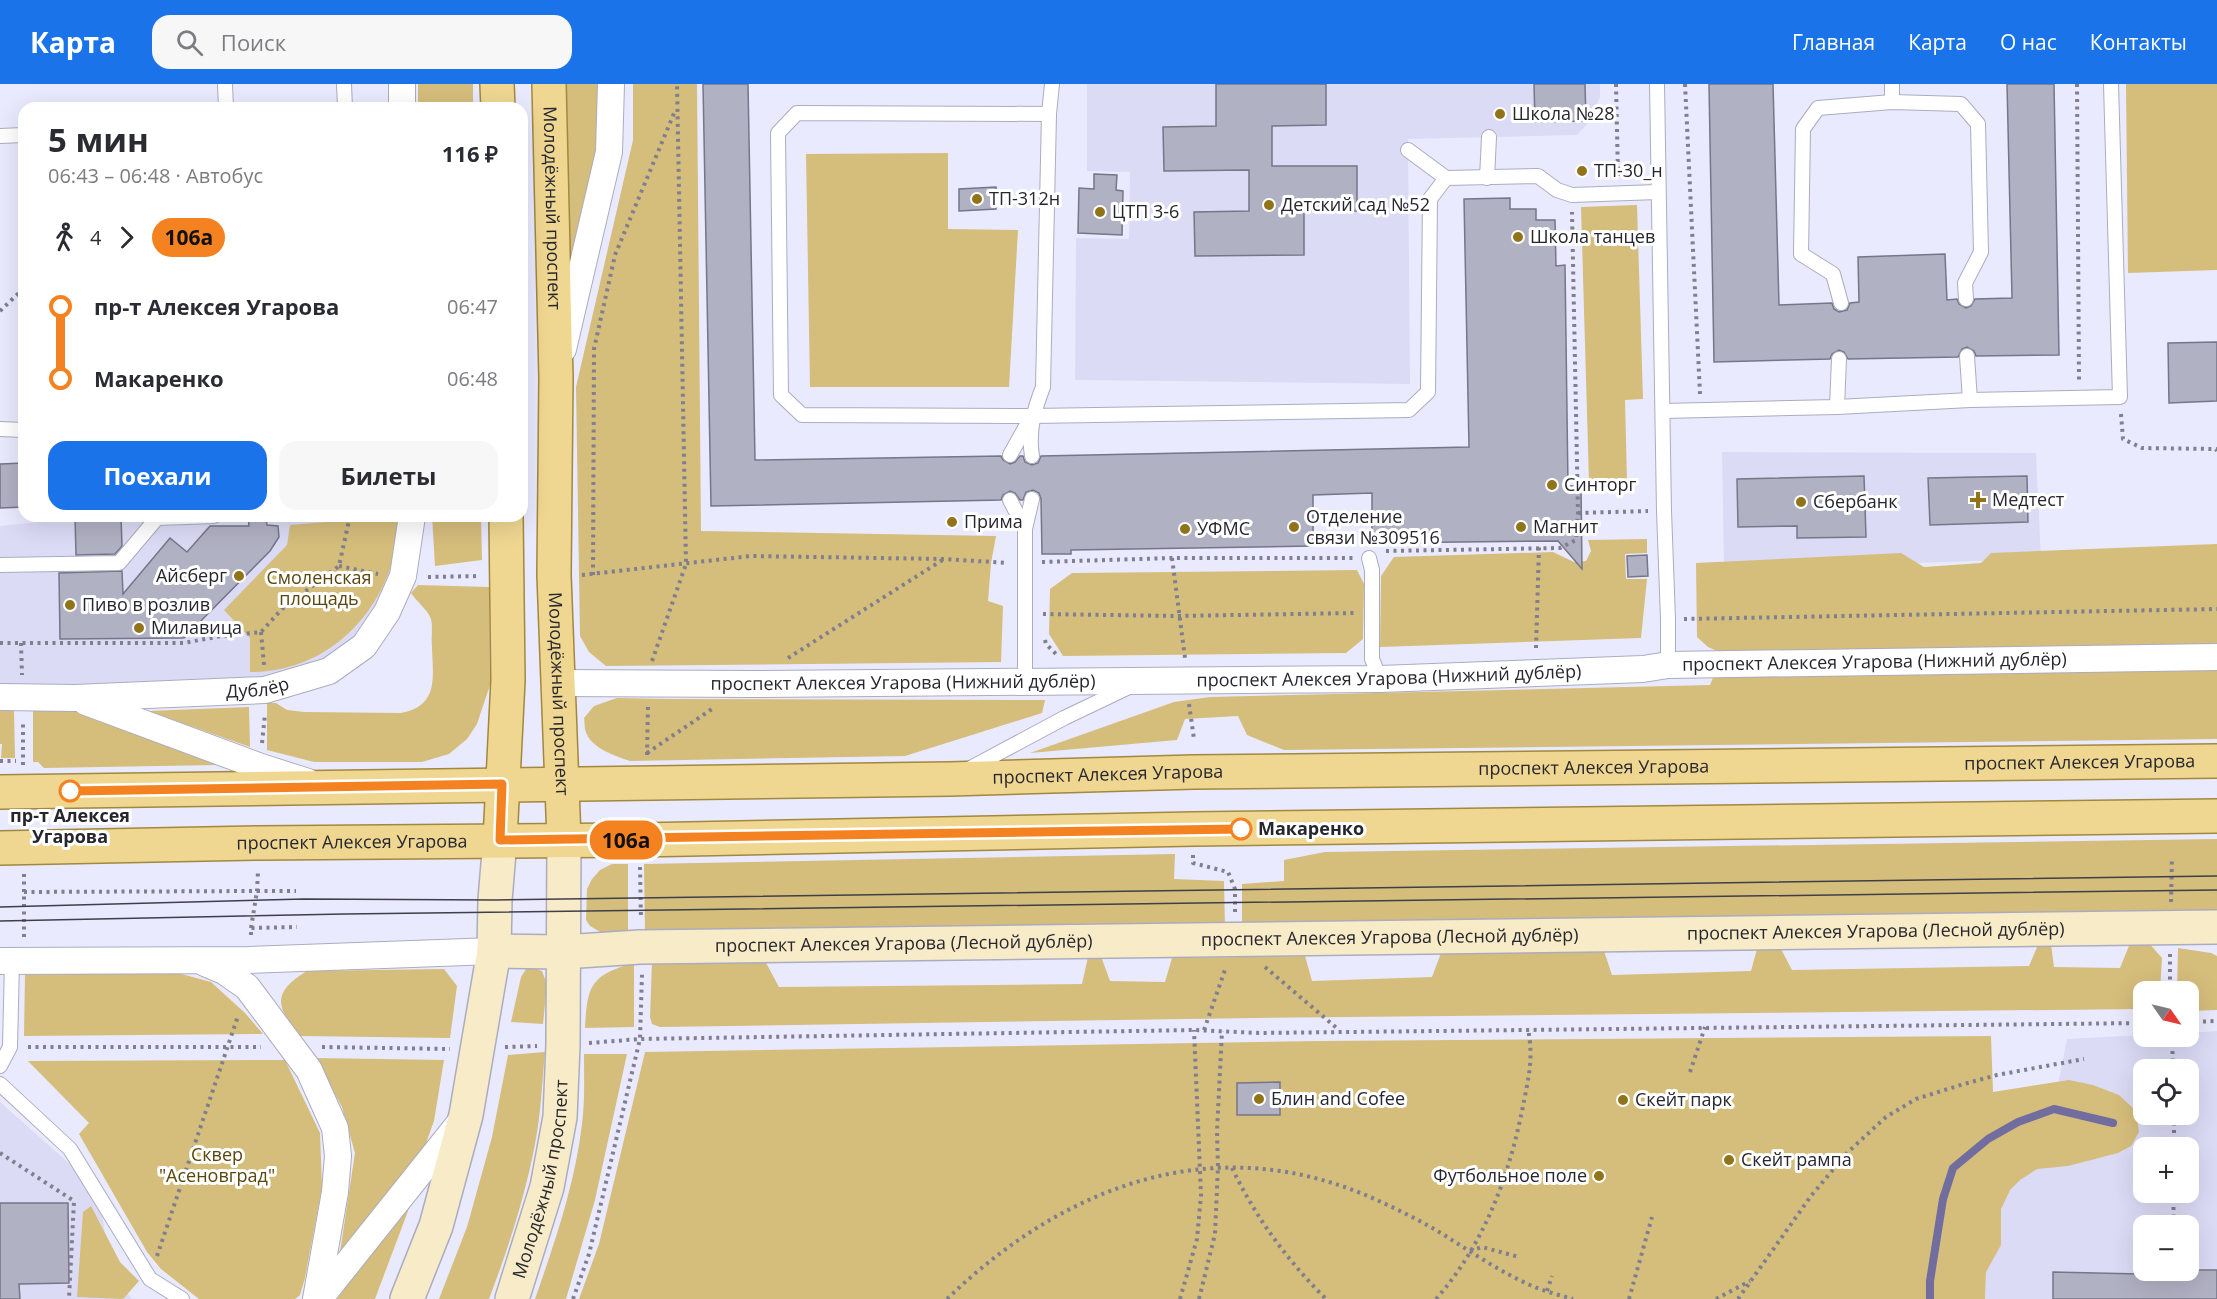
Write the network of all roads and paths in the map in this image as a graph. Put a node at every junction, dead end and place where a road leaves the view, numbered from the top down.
1 (225, 84) edge
2 (344, 84) edge
3 (402, 84) edge
4 (497, 84) edge
5 (549, 84) edge
6 (611, 84) edge
7 (677, 84) edge
8 (1052, 84) edge
9 (1616, 84) edge
10 (1657, 84) edge
11 (1685, 84) edge
12 (1892, 84) edge
13 (2077, 84) edge
14 (2111, 84) edge
15 (226, 102) edge
16 (345, 102) edge
17 (402, 102) edge
18 (498, 102) edge
19 (1892, 102) junction
20 (677, 107) junction
21 (1049, 114) junction
22 (18, 135) edge
23 (0, 136) edge
24 (1489, 137) dead end
25 (1408, 150) dead end
26 (1446, 178) junction
27 (1487, 178) junction
28 (1618, 192) junction
29 (1658, 192) junction
30 (1572, 195) junction
31 (18, 294) edge
32 (1966, 299) dead end
33 (1841, 303) dead end
34 (0, 311) edge
35 (1967, 356) dead end
36 (1839, 359) dead end
37 (556, 378) junction
38 (2120, 397) junction
39 (2080, 398) junction
40 (1970, 400) junction
41 (1838, 407) junction
42 (1701, 410) junction
43 (1663, 411) junction
44 (1032, 416) junction
45 (0, 429) edge
46 (18, 429) edge
47 (2217, 451) edge
48 (1010, 456) dead end
49 (1032, 456) dead end
50 (1032, 499) dead end
51 (1010, 500) dead end
52 (1629, 511) dead end
53 (1578, 513) junction
54 (154, 522) edge
55 (349, 522) edge
56 (411, 522) edge
57 (506, 522) edge
58 (1025, 529) junction
59 (1539, 547) junction
60 (1172, 558) junction
61 (1369, 558) junction
62 (944, 559) junction
63 (686, 564) junction
64 (1025, 564) junction
65 (0, 565) edge
66 (581, 575) dead end
67 (593, 575) junction
68 (490, 576) dead end
69 (441, 577) dead end
70 (2217, 609) edge
71 (1370, 613) junction
72 (1042, 614) dead end
73 (1178, 616) junction
74 (1668, 619) junction
75 (261, 632) junction
76 (0, 643) edge
77 (1536, 649) junction
78 (1547, 649) dead end
79 (1525, 650) dead end
80 (2217, 657) edge
81 (651, 664) dead end
82 (1668, 665) junction
83 (264, 672) dead end
84 (1380, 679) junction
85 (508, 680) junction
86 (1186, 680) junction
87 (1025, 681) junction
88 (1142, 681) junction
89 (559, 683) junction
90 (750, 684) junction
91 (0, 697) edge
92 (75, 698) junction
93 (648, 698) dead end
94 (265, 708) dead end
95 (23, 713) dead end
96 (1194, 739) dead end
97 (262, 749) dead end
98 (0, 760) edge
99 (2217, 761) edge
100 (644, 768) junction
101 (951, 779) junction
102 (502, 784) junction
103 (561, 784) junction
104 (332, 789) junction
105 (0, 792) edge
106 (2217, 816) edge
107 (500, 840) junction
108 (564, 840) junction
109 (0, 848) edge
110 (2172, 857) dead end
111 (258, 870) dead end
112 (258, 891) junction
113 (296, 891) dead end
114 (24, 892) dead end
115 (297, 927) dead end
116 (251, 928) junction
117 (2187, 928) edge
118 (1235, 941) junction
119 (2217, 944) edge
120 (494, 951) junction
121 (563, 952) junction
122 (199, 960) junction
123 (249, 960) junction
124 (6, 961) edge
125 (2173, 981) edge
126 (247, 987) junction
127 (2217, 1021) edge
128 (2199, 1022) edge
129 (2133, 1023) edge
130 (1705, 1027) junction
131 (1528, 1029) junction
132 (1194, 1030) junction
133 (1222, 1031) junction
134 (1341, 1031) junction
135 (10, 1047) junction
136 (291, 1047) junction
137 (227, 1048) junction
138 (477, 1048) junction
139 (2084, 1059) dead end
140 (0, 1066) edge
141 (1690, 1072) dead end
142 (0, 1084) edge
143 (466, 1115) junction
144 (0, 1153) edge
145 (1218, 1167) junction
146 (1201, 1168) junction
147 (1232, 1168) junction
148 (1652, 1217) dead end
149 (1470, 1251) junction
150 (1519, 1257) dead end
151 (1552, 1276) dead end
152 (150, 1279) junction
153 (1751, 1280) junction
154 (1547, 1291) junction
155 (69, 1299) edge
156 (182, 1299) edge
157 (318, 1299) edge
158 (407, 1299) edge
159 (512, 1299) edge
160 (573, 1299) edge
161 (947, 1299) edge
162 (1180, 1299) edge
163 (1199, 1299) edge
164 (1326, 1299) edge
165 (1436, 1299) edge
166 (1573, 1299) edge
167 (1629, 1299) edge
168 (1716, 1299) edge
169 (1738, 1299) edge

1 - 15 lane
2 - 16 lane
3 - 17 street
4 - 18 main road
5 - 37 main road, Молодёжный проспект
6 - 37 street
7 - 20 path
8 - 21 lane
9 - 28 path
10 - 29 lane
11 - 42 path
12 - 19 lane
13 - 39 path
14 - 38 lane
19 - 32 lane
19 - 33 lane
20 - 63 path
20 - 67 path
21 - 44 lane
21 - 44 lane
22 - 23 lane
24 - 27 lane
25 - 26 lane
26 - 27 lane
26 - 44 lane
27 - 30 lane
28 - 29 lane
28 - 30 lane
29 - 43 lane
30 - 53 path
31 - 34 path
35 - 40 lane
36 - 41 lane
37 - 89 main road, Молодёжный проспект
38 - 39 lane
38 - 47 path
39 - 40 lane
40 - 41 lane
41 - 42 lane
42 - 43 lane
43 - 74 lane
44 - 48 lane
44 - 49 lane
45 - 46 lane
50 - 58 lane
51 - 58 lane
52 - 53 path
53 - 59 path
54 - 65 lane
55 - 75 path
56 - 92 street, Дублёр
57 - 85 main road
58 - 64 lane
59 - 61 path
59 - 77 path
60 - 61 path
60 - 64 path
60 - 73 path
61 - 71 lane
62 - 63 path
62 - 64 path
62 - 90 path
63 - 67 path
63 - 81 path
64 - 87 lane
66 - 67 path
68 - 69 path
70 - 74 path
71 - 73 path
71 - 84 lane
72 - 73 path
73 - 86 path
74 - 82 lane
75 - 76 path
75 - 83 path
77 - 78 path
77 - 79 path
80 - 82 street, проспект Алексея Угарова (Нижний дублёр)
82 - 84 street, проспект Алексея Угарова (Нижний дублёр)
84 - 86 street, проспект Алексея Угарова (Нижний дублёр)
85 - 89 main road
85 - 102 main road
86 - 88 street, проспект Алексея Угарова (Нижний дублёр)
86 - 96 path
87 - 88 street, проспект Алексея Угарова (Нижний дублёр)
87 - 90 street, проспект Алексея Угарова (Нижний дублёр)
88 - 101 lane
89 - 90 street, проспект Алексея Угарова (Нижний дублёр)
89 - 103 main road, Молодёжный проспект
90 - 100 path
91 - 92 street, Дублёр
92 - 104 street
93 - 100 path
94 - 97 path
95 - 98 path
99 - 101 main road, проспект Алексея Угарова
100 - 101 main road, проспект Алексея Угарова
100 - 103 main road, проспект Алексея Угарова
102 - 103 main road, проспект Алексея Угарова
102 - 104 main road, проспект Алексея Угарова
102 - 107 main road
103 - 108 main road, Молодёжный проспект
104 - 105 main road, проспект Алексея Угарова
106 - 108 main road, проспект Алексея Угарова
107 - 108 main road, проспект Алексея Угарова
107 - 109 main road, проспект Алексея Угарова
107 - 120 street
108 - 121 street, Молодёжный проспект
110 - 117 path
111 - 112 path
112 - 113 path
112 - 114 path
112 - 116 path
115 - 116 path
116 - 123 path
117 - 118 street, проспект Алексея Угарова (Лесной дублёр)
117 - 119 street
117 - 125 path
118 - 121 street, проспект Алексея Угарова (Лесной дублёр)
118 - 134 path
120 - 121 street, проспект Алексея Угарова (Лесной дублёр)
120 - 123 street
120 - 138 street
121 - 159 street, Молодёжный проспект
122 - 123 street
122 - 124 street
122 - 126 street
124 - 135 lane
126 - 136 street
126 - 137 path
127 - 128 path
129 - 130 path
130 - 131 path
130 - 141 path
131 - 134 path
131 - 149 path
132 - 133 path
132 - 146 path
132 - 160 path
133 - 134 path
133 - 145 path
135 - 137 path
135 - 140 lane
136 - 137 path
136 - 138 path
136 - 157 street
137 - 152 path
138 - 143 street
139 - 153 path
142 - 152 lane
143 - 157 street
143 - 158 street
144 - 155 path
145 - 146 path
145 - 147 path
145 - 163 path
146 - 161 path
146 - 162 path
147 - 149 path
147 - 164 path
148 - 167 path
149 - 150 path
149 - 154 path
149 - 165 path
151 - 154 path
152 - 156 lane
153 - 168 path
153 - 169 path
154 - 166 path

